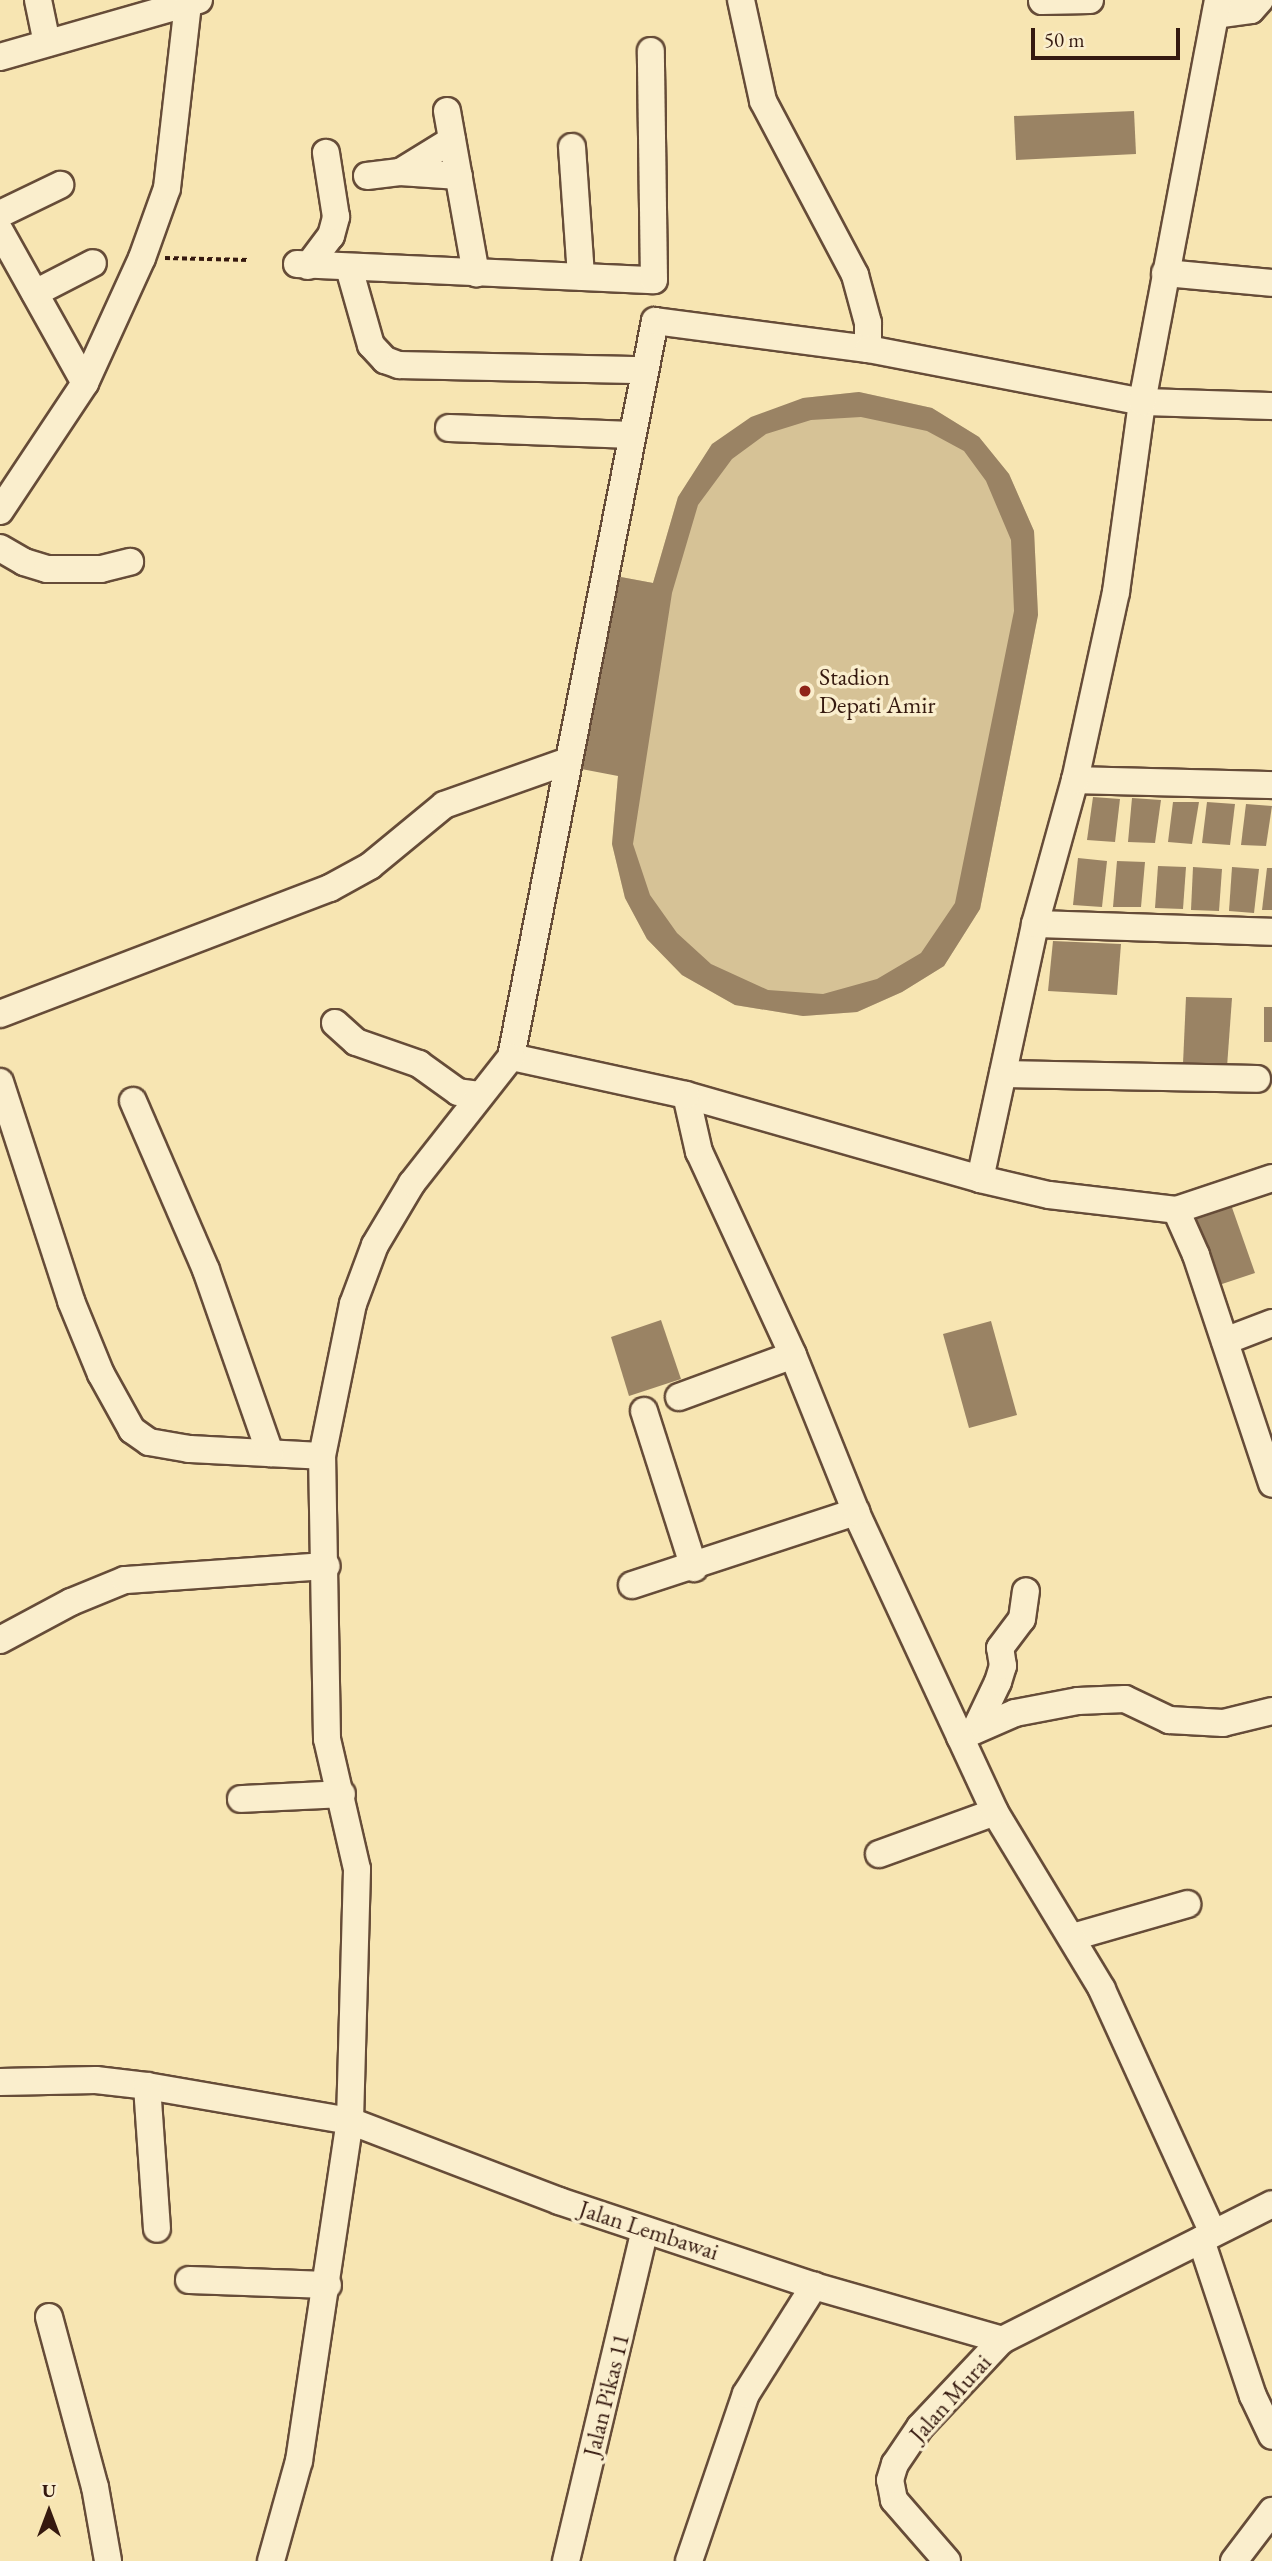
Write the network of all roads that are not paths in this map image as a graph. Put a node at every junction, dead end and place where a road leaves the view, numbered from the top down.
1 (38, 0) edge
2 (741, 0) edge
3 (1090, 0) edge
4 (1260, 0) edge
5 (1042, 1) edge
6 (193, 2) edge
7 (1217, 7) edge
8 (47, 43) junction
9 (651, 51) dead end
10 (0, 57) edge
11 (447, 110) dead end
12 (452, 140) junction
13 (572, 147) dead end
14 (326, 153) dead end
15 (400, 172) junction
16 (367, 176) dead end
17 (459, 176) junction
18 (60, 185) dead end
19 (0, 214) edge
20 (0, 231) edge
21 (93, 263) dead end
22 (349, 268) junction
23 (476, 273) junction
24 (1165, 273) junction
25 (581, 277) junction
26 (654, 280) junction
27 (1272, 284) edge
28 (35, 293) junction
29 (655, 321) junction
30 (868, 349) junction
31 (644, 370) junction
32 (85, 383) junction
33 (1142, 401) junction
34 (1272, 405) edge
35 (449, 428) dead end
36 (632, 435) junction
37 (0, 511) edge
38 (0, 548) edge
39 (131, 562) dead end
40 (568, 761) junction
41 (1075, 780) junction
42 (1272, 785) edge
43 (1035, 923) junction
44 (1272, 932) edge
45 (0, 1014) edge
46 (335, 1023) dead end
47 (511, 1057) junction
48 (1003, 1074) junction
49 (1257, 1079) dead end
50 (479, 1095) junction
51 (686, 1095) junction
52 (2, 1098) edge
53 (133, 1101) dead end
54 (1272, 1178) edge
55 (980, 1179) junction
56 (1176, 1210) junction
57 (1272, 1323) edge
58 (1225, 1341) junction
59 (793, 1355) junction
60 (678, 1397) dead end
61 (644, 1411) dead end
62 (270, 1453) junction
63 (323, 1456) junction
64 (1272, 1484) edge
65 (856, 1512) junction
66 (327, 1566) junction
67 (694, 1568) junction
68 (632, 1585) dead end
69 (1026, 1591) dead end
70 (0, 1640) edge
71 (1272, 1711) edge
72 (967, 1733) junction
73 (342, 1794) junction
74 (241, 1800) dead end
75 (995, 1812) junction
76 (879, 1854) dead end
77 (1187, 1904) dead end
78 (1073, 1937) junction
79 (0, 2082) edge
80 (147, 2085) junction
81 (350, 2121) junction
82 (1272, 2204) edge
83 (157, 2229) dead end
84 (645, 2230) junction
85 (1207, 2236) junction
86 (189, 2280) dead end
87 (328, 2285) junction
88 (814, 2286) junction
89 (49, 2317) dead end
90 (1002, 2340) junction
91 (1272, 2436) edge
92 (1272, 2511) edge
93 (108, 2561) edge
94 (271, 2561) edge
95 (566, 2561) edge
96 (689, 2561) edge
97 (947, 2561) edge
98 (1234, 2561) edge

1 - 8 street
2 - 30 street
3 - 5 street
4 - 7 street
6 - 8 street
6 - 32 street
7 - 24 street
8 - 10 street
9 - 26 street
11 - 12 street
12 - 15 street
12 - 17 street
13 - 25 street
14 - 22 street
15 - 16 street
15 - 17 street
17 - 23 street
18 - 19 street
20 - 28 street
21 - 28 street
22 - 23 street
22 - 31 street
23 - 25 street
24 - 27 street
24 - 33 street
25 - 26 street
26 - 29 street
28 - 32 street
29 - 30 street
29 - 31 street
30 - 33 street
31 - 36 street
32 - 37 street
33 - 34 street
33 - 41 street
35 - 36 street
36 - 40 street
38 - 39 street
40 - 45 street
40 - 47 street
41 - 42 street
41 - 43 street
43 - 44 street
43 - 48 street
46 - 50 street
47 - 50 street
47 - 51 street
48 - 49 street
48 - 55 street
50 - 63 street
51 - 55 street
51 - 59 street
52 - 62 street
53 - 62 street
54 - 56 street
55 - 56 street
56 - 58 street
57 - 58 street
58 - 64 street
59 - 60 street
59 - 65 street
61 - 67 street
62 - 63 street
63 - 66 street
65 - 67 street
65 - 72 street
66 - 70 street
66 - 73 street
67 - 68 street
69 - 72 street
71 - 72 street
72 - 75 street
73 - 74 street
73 - 81 street
75 - 76 street
75 - 78 street
77 - 78 street
78 - 85 street
79 - 80 street, Jalan Lembawai
80 - 81 street, Jalan Lembawai
80 - 83 street
81 - 84 street, Jalan Lembawai
81 - 87 street
82 - 85 street
84 - 88 street, Jalan Lembawai
84 - 95 street, Jalan Pikas 11
85 - 90 street
85 - 91 street
86 - 87 street
87 - 94 street
88 - 90 street, Jalan Lembawai
88 - 96 street
89 - 93 street
90 - 97 street, Jalan Murai
92 - 98 street

